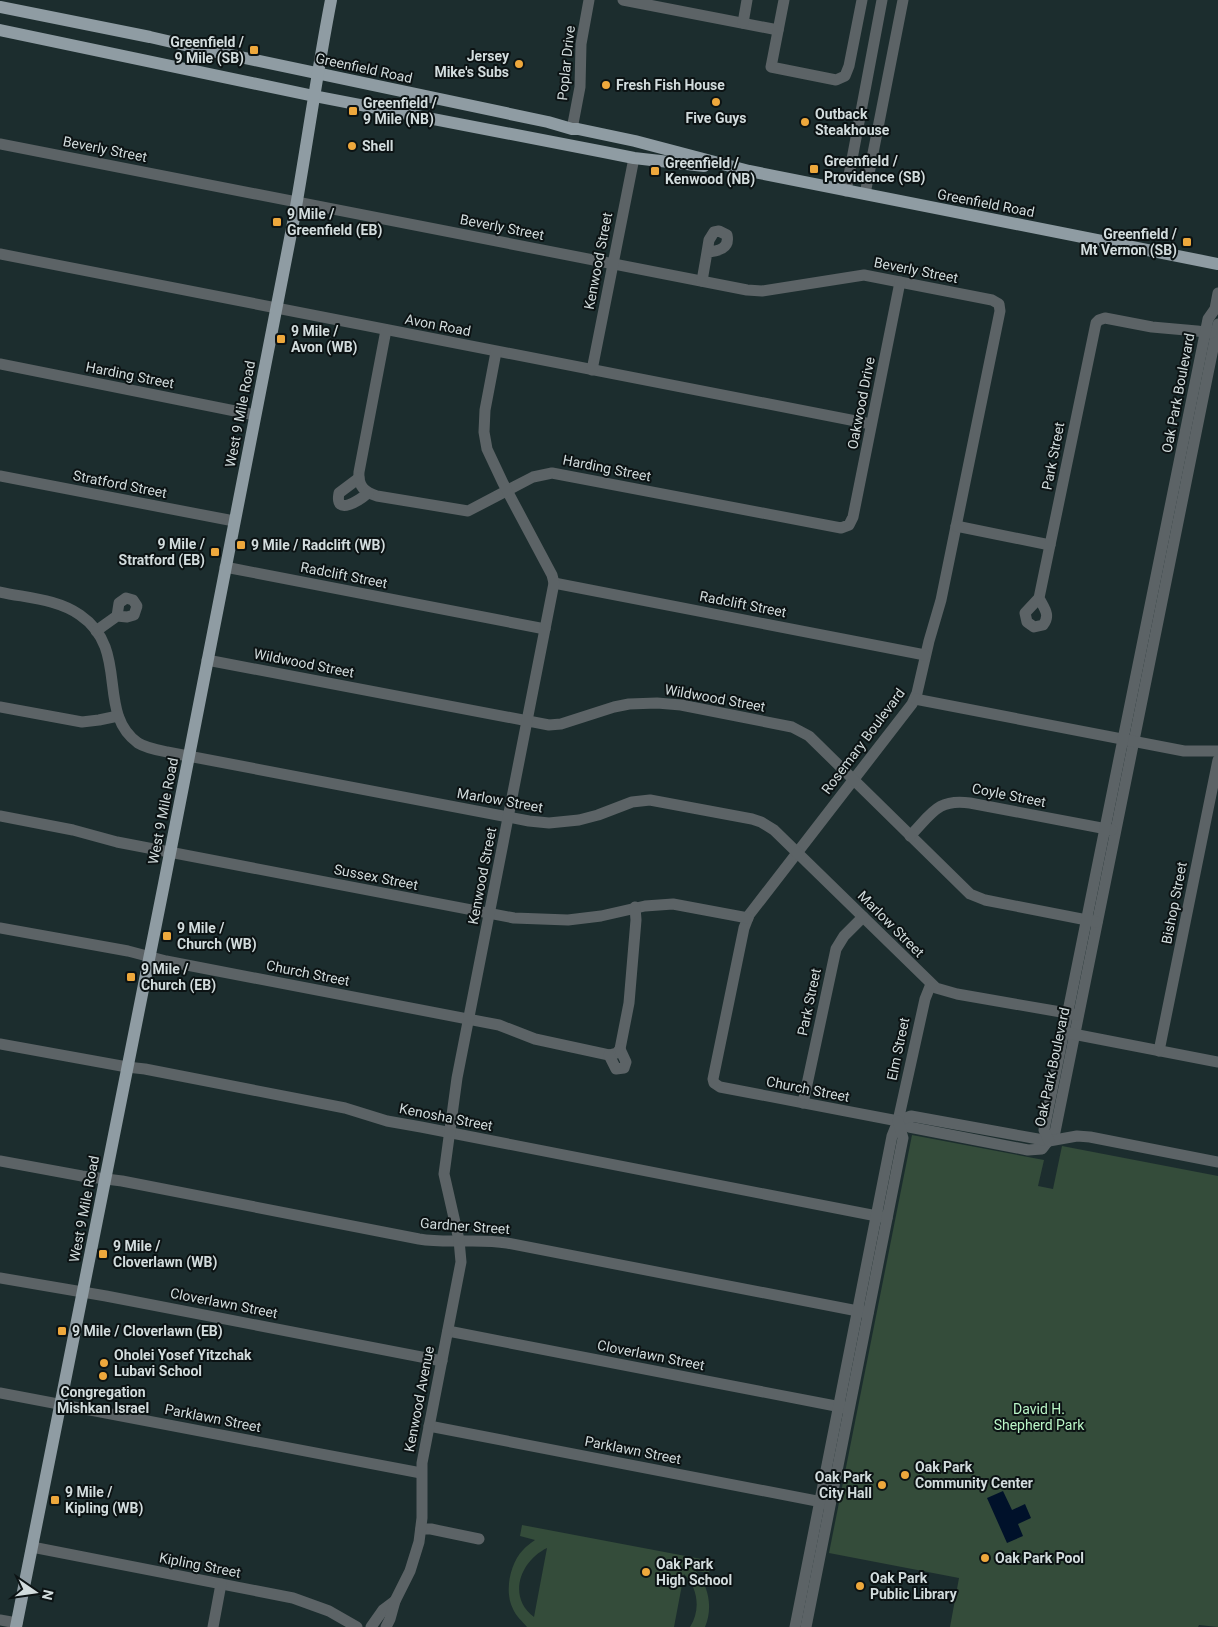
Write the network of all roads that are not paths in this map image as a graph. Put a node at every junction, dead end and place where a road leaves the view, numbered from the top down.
1 (331, 0) edge
2 (589, 0) edge
3 (623, 0) edge
4 (748, 0) edge
5 (784, 0) edge
6 (862, 0) edge
7 (882, 0) edge
8 (903, 0) edge
9 (0, 7) edge
10 (743, 23) junction
11 (0, 30) edge
12 (778, 30) junction
13 (150, 37) junction
14 (202, 49) junction
15 (141, 59) junction
16 (195, 71) junction
17 (317, 73) junction
18 (867, 76) junction
19 (888, 80) junction
20 (314, 96) junction
21 (454, 102) junction
22 (508, 114) junction
23 (447, 121) junction
24 (572, 129) junction
25 (500, 132) junction
26 (0, 144) edge
27 (634, 158) junction
28 (749, 171) junction
29 (846, 191) junction
30 (865, 194) junction
31 (297, 203) junction
32 (707, 252) dead end
33 (0, 254) edge
34 (613, 264) junction
35 (1218, 264) edge
36 (702, 281) junction
37 (900, 282) junction
38 (1218, 293) edge
39 (999, 304) joint
40 (276, 309) junction
41 (1215, 309) junction
42 (1215, 329) edge
43 (386, 330) junction
44 (496, 352) junction
45 (0, 364) edge
46 (592, 370) junction
47 (255, 415) junction
48 (872, 424) junction
49 (0, 476) edge
50 (359, 478) junction
51 (507, 491) junction
52 (368, 492) junction
53 (234, 521) junction
54 (956, 526) junction
55 (847, 527) joint
56 (1050, 545) junction
57 (225, 568) junction
58 (554, 583) junction
59 (0, 592) edge
60 (1040, 598) dead end
61 (117, 616) dead end
62 (545, 629) junction
63 (96, 631) junction
64 (925, 655) junction
65 (207, 660) junction
66 (915, 699) junction
67 (0, 706) edge
68 (118, 716) junction
69 (527, 722) junction
70 (1128, 740) junction
71 (1218, 751) edge
72 (188, 756) junction
73 (1218, 760) edge
74 (853, 780) junction
75 (0, 816) edge
76 (508, 818) junction
77 (1110, 830) junction
78 (910, 836) junction
79 (170, 852) junction
80 (797, 852) junction
81 (635, 907) junction
82 (490, 914) junction
83 (863, 917) junction
84 (748, 918) junction
85 (1092, 920) junction
86 (0, 928) edge
87 (150, 957) junction
88 (931, 984) junction
89 (1073, 1014) junction
90 (469, 1020) junction
91 (1069, 1033) junction
92 (0, 1044) edge
93 (620, 1050) junction
94 (1159, 1051) junction
95 (609, 1055) junction
96 (1218, 1062) edge
97 (128, 1067) junction
98 (714, 1083) joint
99 (804, 1103) junction
100 (898, 1122) junction
101 (449, 1133) junction
102 (1049, 1141) junction
103 (0, 1161) edge
104 (1218, 1162) edge
105 (105, 1180) junction
106 (881, 1217) junction
107 (459, 1240) junction
108 (0, 1278) edge
109 (83, 1293) junction
110 (863, 1312) junction
111 (448, 1331) junction
112 (442, 1361) junction
113 (0, 1393) edge
114 (60, 1404) junction
115 (844, 1408) junction
116 (429, 1426) junction
117 (421, 1473) junction
118 (825, 1503) junction
119 (421, 1529) junction
120 (479, 1539) dead end
121 (32, 1547) junction
122 (221, 1584) junction
123 (395, 1601) junction
124 (0, 1620) edge
125 (17, 1625) edge
126 (213, 1627) edge
127 (358, 1627) edge
128 (371, 1627) edge
129 (386, 1627) edge
130 (795, 1627) edge
131 (806, 1627) edge

1 - 17 main road, West 9 Mile Road
2 - 24 street, Poplar Drive
3 - 10 street
4 - 10 street
5 - 12 street
6 - 12 street
7 - 18 street
8 - 19 street
9 - 13 main road, Greenfield Road
10 - 12 street
11 - 15 main road, Greenfield Road
13 - 14 main road, Greenfield Road
13 - 15 main road
14 - 16 main road
14 - 17 main road, Greenfield Road
15 - 16 main road, Greenfield Road
16 - 20 main road, Greenfield Road
17 - 20 main road, West 9 Mile Road
17 - 21 main road, Greenfield Road
18 - 19 street
18 - 29 street
19 - 30 street
20 - 23 main road, Greenfield Road
20 - 31 main road, West 9 Mile Road
21 - 22 main road, Greenfield Road
21 - 23 main road
22 - 24 main road, Greenfield Road
22 - 25 main road
23 - 25 main road, Greenfield Road
24 - 28 main road, Greenfield Road
25 - 27 main road, Greenfield Road
26 - 31 street, Beverly Street
27 - 28 main road, Greenfield Road
27 - 34 street, Kenwood Street
28 - 29 main road, Greenfield Road
29 - 30 main road, Greenfield Road
30 - 35 main road, Greenfield Road
31 - 34 street, Beverly Street
31 - 40 main road, West 9 Mile Road
32 - 36 street
33 - 40 street, Avon Road
34 - 36 street, Beverly Street
34 - 46 street, Kenwood Street
36 - 37 street, Beverly Street
37 - 39 street, Beverly Street
37 - 48 street, Oakwood Drive
38 - 41 street, Oak Park Boulevard
39 - 54 street, Rosemary Boulevard
40 - 43 street, Avon Road
40 - 47 main road, West 9 Mile Road
41 - 42 street, Oak Park Boulevard
41 - 42 street, Oak Park Boulevard
42 - 56 street, Park Street
42 - 70 street, Oak Park Boulevard
43 - 44 street, Avon Road
43 - 50 street
44 - 46 street, Avon Road
44 - 51 street
45 - 47 street, Harding Street
46 - 48 street, Avon Road
47 - 53 main road, West 9 Mile Road
48 - 55 street, Oakwood Drive
49 - 53 street, Stratford Street
50 - 52 street
50 - 52 street
51 - 52 street, Harding Street
51 - 55 street, Harding Street
51 - 58 street
53 - 57 main road, West 9 Mile Road
54 - 56 street
54 - 64 street, Rosemary Boulevard
56 - 60 street, Park Street
57 - 62 street, Radclift Street
57 - 65 main road, West 9 Mile Road
58 - 62 street, Kenwood Street
58 - 64 street, Radclift Street
59 - 63 street, Marlow Street
61 - 63 street
62 - 69 street, Kenwood Street
63 - 68 street, Marlow Street
64 - 66 street, Rosemary Boulevard
65 - 69 street, Wildwood Street
65 - 72 main road, West 9 Mile Road
66 - 70 street
66 - 74 street, Rosemary Boulevard
67 - 68 street
68 - 72 street, Marlow Street
69 - 74 street, Wildwood Street
69 - 76 street, Kenwood Street
70 - 71 street
70 - 77 street, Oak Park Boulevard
72 - 76 street, Marlow Street
72 - 79 main road, West 9 Mile Road
73 - 94 street, Bishop Street
74 - 78 street, Wildwood Street
74 - 80 street, Rosemary Boulevard
75 - 79 street, Sussex Street
76 - 80 street, Marlow Street
76 - 82 street, Kenwood Street
77 - 78 street, Coyle Street
77 - 85 street, Oak Park Boulevard
78 - 85 street, Wildwood Street
79 - 82 street, Sussex Street
79 - 87 main road, West 9 Mile Road
80 - 83 street, Marlow Street
80 - 84 street, Rosemary Boulevard
81 - 82 street, Sussex Street
81 - 84 street, Sussex Street
81 - 93 street, Church Street
82 - 90 street, Kenwood Street
83 - 88 street, Marlow Street
83 - 99 street, Park Street
84 - 98 street, Rosemary Boulevard
85 - 89 street, Oak Park Boulevard
86 - 87 street, Church Street
87 - 90 street, Church Street
87 - 97 main road, West 9 Mile Road
88 - 89 street, Marlow Street
88 - 100 street, Elm Street
89 - 91 street, Oak Park Boulevard
90 - 95 street, Church Street
90 - 101 street, Kenwood Street
91 - 94 street
91 - 102 street, Oak Park Boulevard
92 - 97 street, Kenosha Street
93 - 95 street
93 - 95 street, Church Street
94 - 96 street
97 - 101 street, Kenosha Street
97 - 105 main road, West 9 Mile Road
98 - 99 street, Church Street
99 - 100 street, Church Street
100 - 102 street, Church Street
100 - 106 street
101 - 106 street, Kenosha Street
101 - 107 street, Kenwood Street
102 - 104 street, Church Street
103 - 105 street, Gardner Street
105 - 107 street, Gardner Street
105 - 109 main road, West 9 Mile Road
106 - 110 street
107 - 110 street, Gardner Street
107 - 111 street, Kenwood Street
108 - 109 street, Cloverlawn Street
109 - 112 street, Cloverlawn Street
109 - 114 main road, West 9 Mile Road
110 - 115 street
111 - 112 street, Kenwood Avenue
111 - 115 street, Cloverlawn Street
112 - 116 street, Kenwood Avenue
113 - 114 street, Parklawn Street
114 - 117 street, Parklawn Street
114 - 121 main road, West 9 Mile Road
115 - 118 street
116 - 117 street, Kenwood Avenue
116 - 118 street, Parklawn Street
117 - 119 street
118 - 130 street
118 - 131 street
119 - 120 street
119 - 123 street
121 - 122 street, Kipling Street
121 - 125 main road, West 9 Mile Road
122 - 126 street
122 - 127 street, Kipling Street
123 - 128 street
123 - 129 street
124 - 125 street

